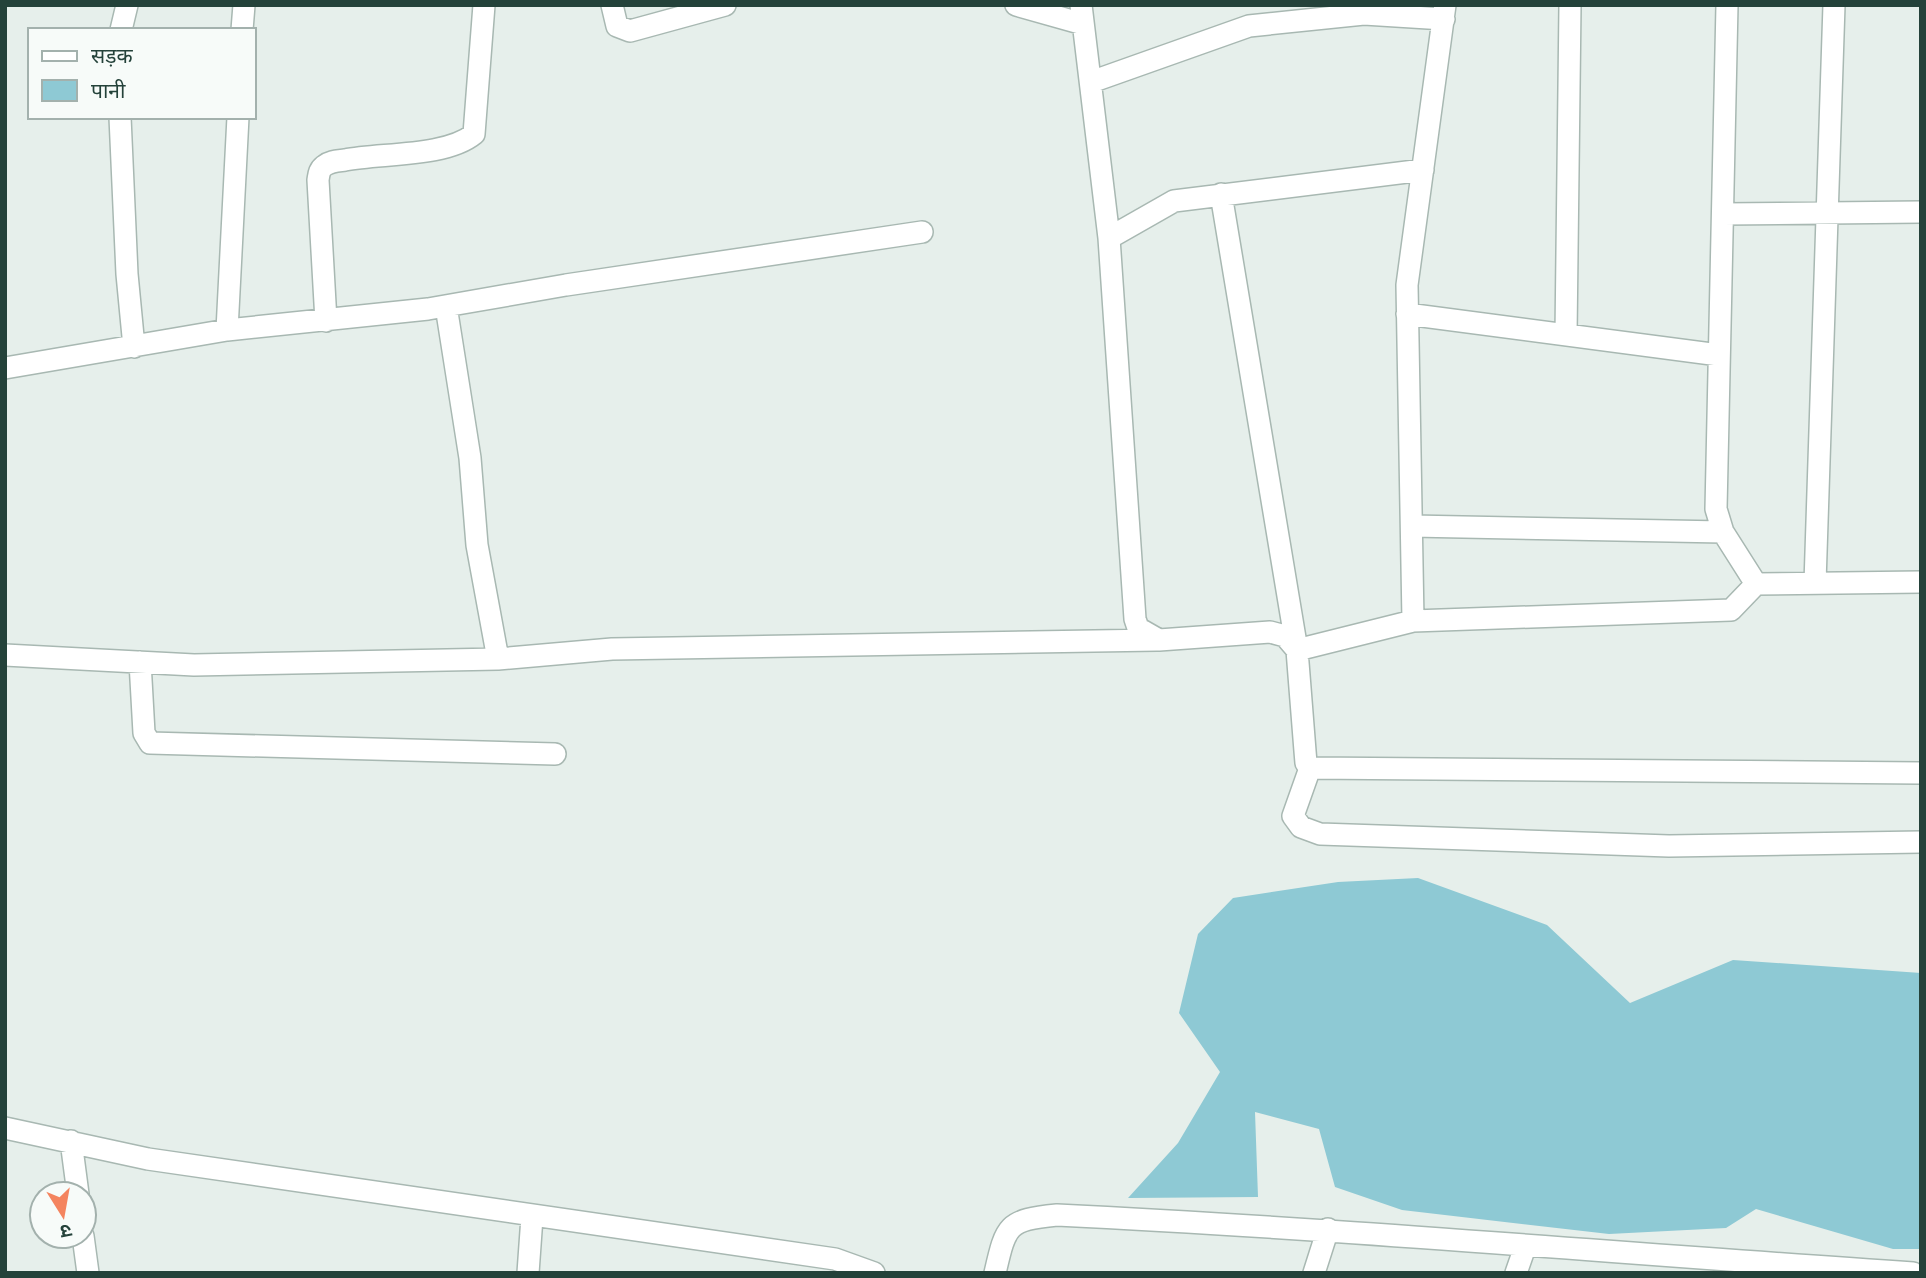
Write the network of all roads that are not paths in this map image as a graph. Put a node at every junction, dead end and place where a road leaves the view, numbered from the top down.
1 (127, 5) edge
2 (244, 5) edge
3 (484, 5) edge
4 (612, 5) edge
5 (724, 5) edge
6 (1016, 5) edge
7 (1570, 5) edge
8 (1727, 5) edge
9 (1834, 5) edge
10 (1444, 12) edge
11 (1082, 15) edge
12 (121, 28) edge
13 (242, 28) edge
14 (1091, 82) junction
15 (120, 119) edge
16 (238, 119) edge
17 (1423, 170) junction
18 (1221, 194) junction
19 (1921, 212) edge
20 (1826, 213) junction
21 (1723, 214) junction
22 (922, 232) dead end
23 (1110, 238) junction
24 (446, 306) junction
25 (1407, 314) junction
26 (326, 321) junction
27 (227, 330) junction
28 (1566, 335) junction
29 (134, 347) junction
30 (1719, 355) junction
31 (5, 368) edge
32 (1412, 526) junction
33 (1723, 532) junction
34 (1921, 582) edge
35 (1815, 583) junction
36 (1756, 584) junction
37 (1413, 621) junction
38 (1159, 640) junction
39 (1297, 650) junction
40 (5, 655) edge
41 (498, 659) junction
42 (140, 662) junction
43 (555, 754) dead end
44 (1310, 768) junction
45 (1921, 773) edge
46 (1921, 842) edge
47 (5, 1128) edge
48 (71, 1141) junction
49 (76, 1180) edge
50 (532, 1217) junction
51 (1328, 1230) junction
52 (1525, 1247) junction
53 (85, 1250) edge
54 (88, 1273) edge
55 (528, 1273) edge
56 (874, 1273) edge
57 (995, 1273) edge
58 (1314, 1273) edge
59 (1516, 1273) edge
60 (1913, 1273) edge

1 - 12 street
2 - 13 street
3 - 26 street
4 - 5 street
6 - 11 street
7 - 28 street
8 - 21 street
9 - 20 street
10 - 14 street
10 - 17 street
11 - 14 street
14 - 23 street
15 - 29 street
16 - 27 street
17 - 18 street
17 - 25 street
18 - 23 street
18 - 39 street
19 - 20 street
20 - 21 street
20 - 35 street
21 - 30 street
22 - 24 street
23 - 38 street
24 - 26 street
24 - 41 street
25 - 28 street
25 - 32 street
26 - 27 street
27 - 29 street
28 - 30 street
29 - 31 street
30 - 33 street
32 - 33 street
32 - 37 street
33 - 36 street
34 - 35 street
35 - 36 street
36 - 37 street
37 - 39 street
38 - 39 street
38 - 41 street
39 - 44 street
40 - 42 street
41 - 42 street
42 - 43 street
44 - 45 street
44 - 46 street
47 - 48 street
48 - 49 street
48 - 50 street
50 - 55 street
50 - 56 street
51 - 52 street
51 - 57 street
51 - 58 street
52 - 59 street
52 - 60 street
53 - 54 street

